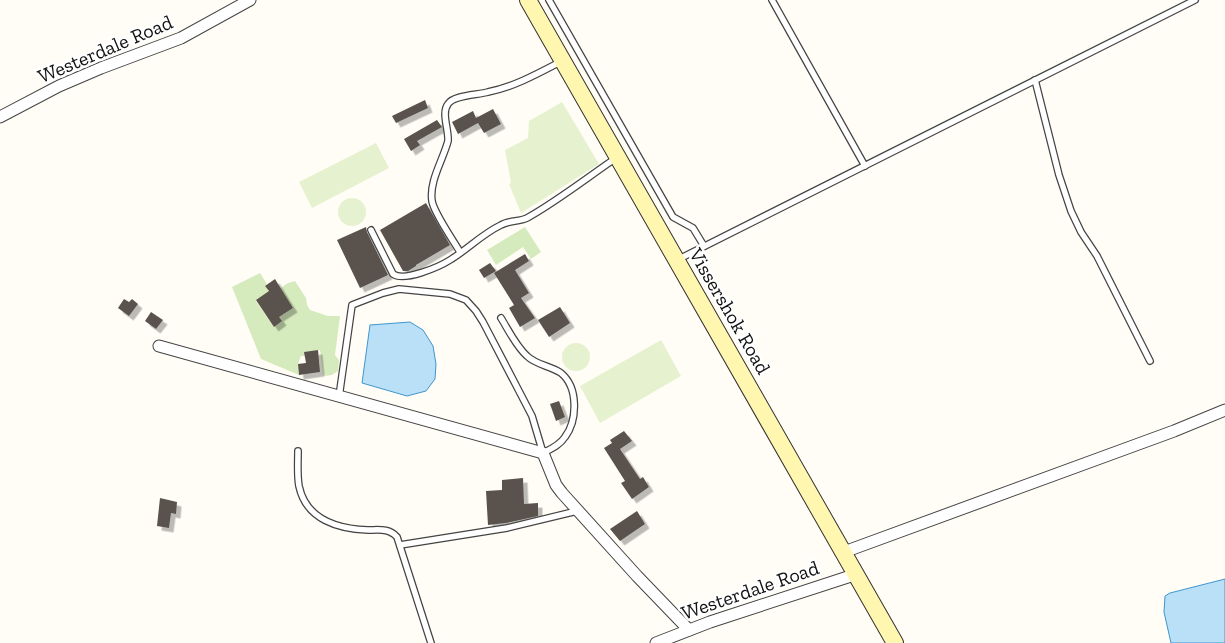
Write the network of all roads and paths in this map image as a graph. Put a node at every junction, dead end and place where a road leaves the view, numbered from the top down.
1 (250, 0) edge
2 (528, 0) edge
3 (549, 0) edge
4 (772, 0) edge
5 (1195, 0) edge
6 (563, 61) junction
7 (1035, 80) junction
8 (0, 117) edge
9 (618, 156) junction
10 (865, 166) junction
11 (371, 230) dead end
12 (704, 246) junction
13 (460, 252) junction
14 (677, 260) junction
15 (501, 318) dead end
16 (159, 346) dead end
17 (1150, 361) dead end
18 (339, 397) junction
19 (1225, 410) edge
20 (298, 451) dead end
21 (543, 453) junction
22 (577, 511) junction
23 (400, 545) junction
24 (844, 552) junction
25 (857, 574) junction
26 (689, 630) junction
27 (664, 642) edge
28 (431, 643) edge
29 (895, 643) edge

1 - 8 street, Westerdale Road
2 - 6 main road, Vissershok Road
3 - 12 lane
4 - 10 lane
5 - 7 lane
6 - 9 main road, Vissershok Road
6 - 13 lane
7 - 10 lane
7 - 17 lane
9 - 13 lane
9 - 14 main road, Vissershok Road
10 - 12 lane
11 - 13 lane
12 - 14 lane
14 - 24 main road, Vissershok Road
15 - 21 lane
16 - 18 street
18 - 21 street
18 - 21 lane
19 - 24 street
20 - 23 lane
21 - 22 street
22 - 23 lane
22 - 26 street
23 - 28 lane
24 - 25 main road, Vissershok Road
25 - 26 street, Westerdale Road
25 - 29 main road, Vissershok Road
26 - 27 street, Westerdale Road

